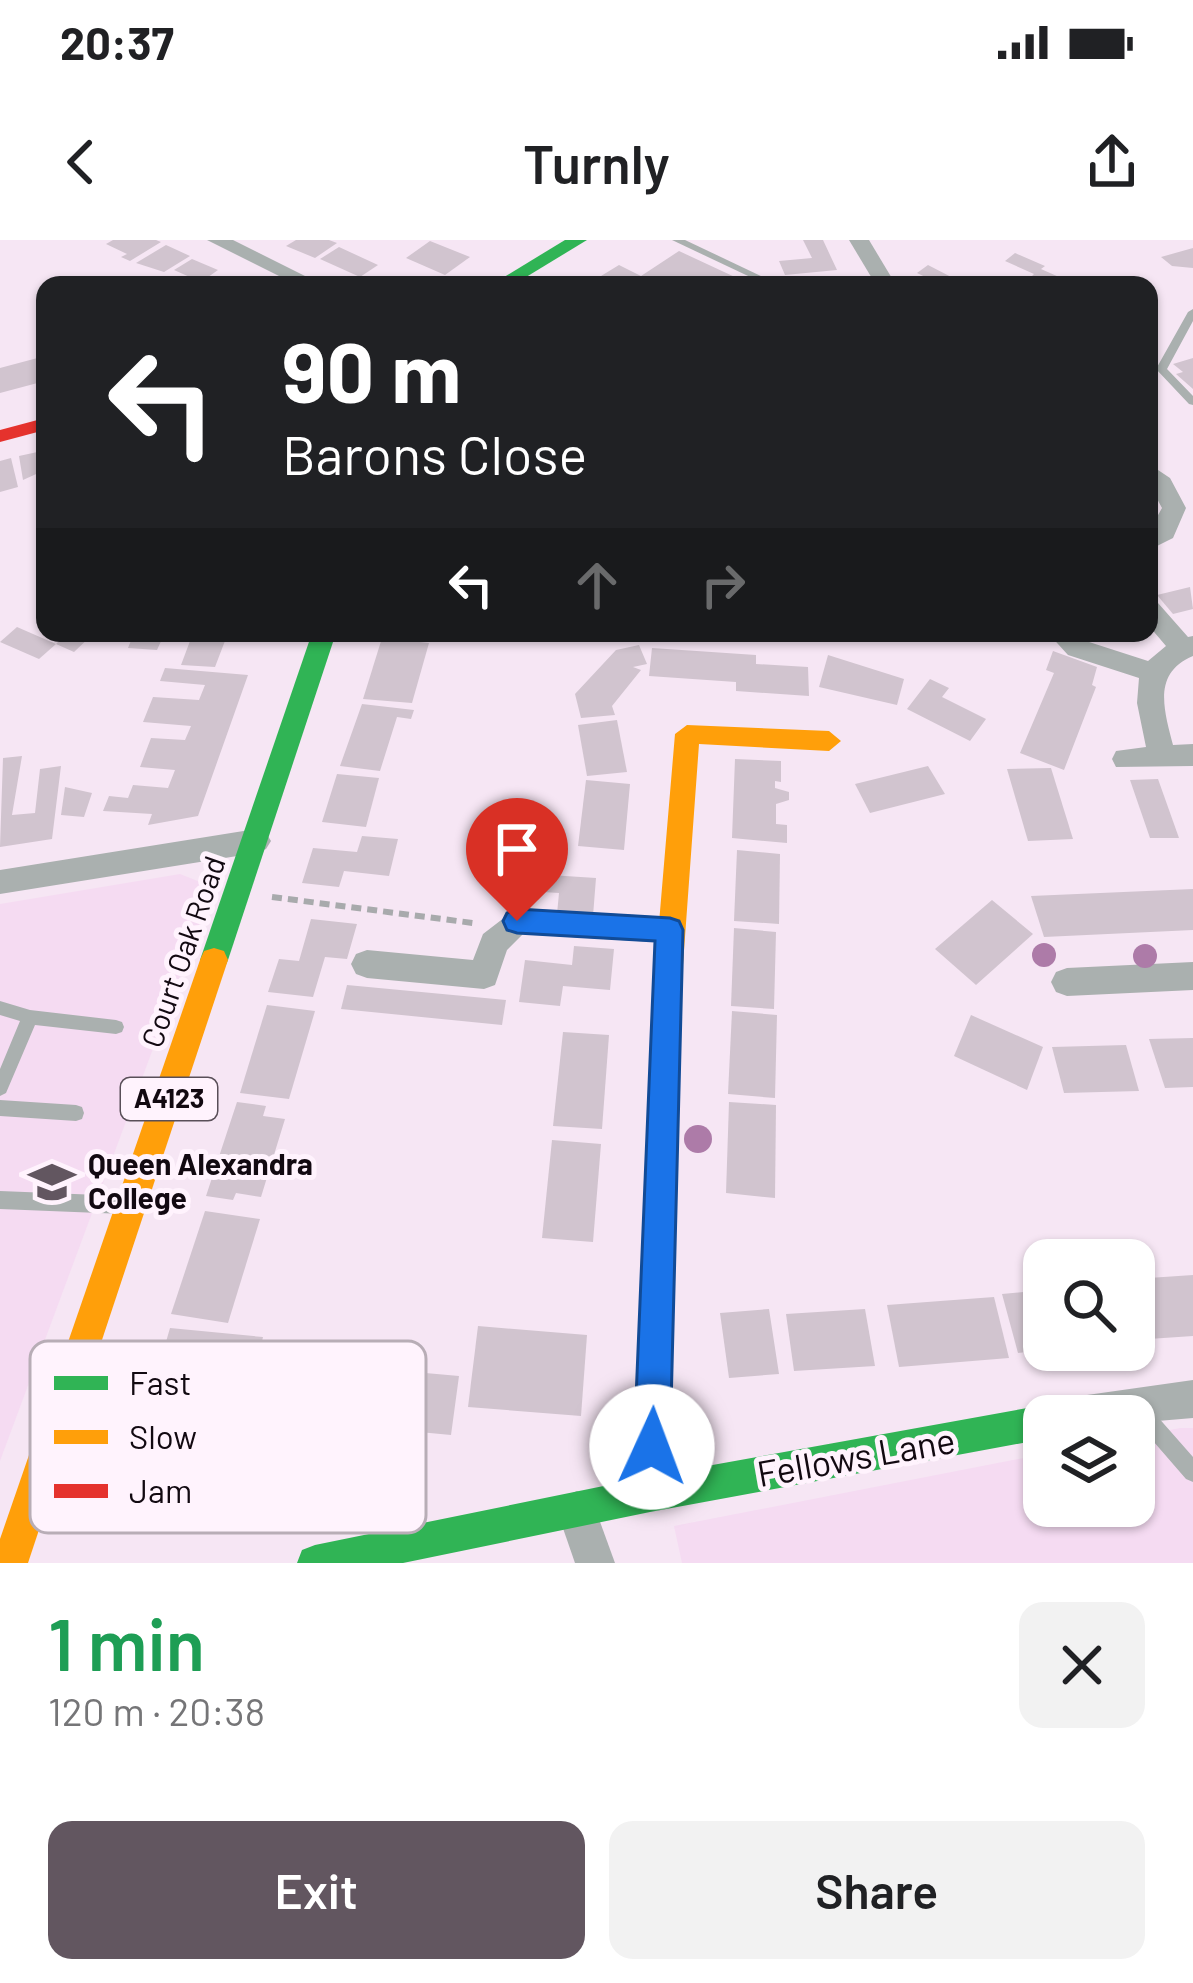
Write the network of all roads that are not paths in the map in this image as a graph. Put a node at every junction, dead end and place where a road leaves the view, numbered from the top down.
1 (217, 240) edge
2 (578, 240) edge
3 (677, 240) edge
4 (859, 240) edge
5 (294, 276) edge
6 (516, 276) edge
7 (756, 276) edge
8 (881, 276) edge
9 (1193, 312) edge
10 (1193, 402) edge
11 (36, 426) edge
12 (0, 436) edge
13 (1158, 480) edge
14 (1158, 536) edge
15 (1158, 618) edge
16 (321, 642) edge
17 (1070, 642) edge
18 (1188, 646) edge
19 (1150, 672) junction
20 (830, 742) dead end
21 (1162, 755) junction
22 (1193, 755) edge
23 (1126, 759) dead end
24 (256, 841) junction
25 (0, 882) edge
26 (670, 930) junction
27 (367, 964) dead end
28 (1193, 976) edge
29 (1067, 982) dead end
30 (0, 1008) edge
31 (30, 1018) junction
32 (116, 1027) dead end
33 (0, 1088) edge
34 (0, 1108) edge
35 (76, 1113) dead end
36 (0, 1200) edge
37 (133, 1206) junction
38 (86, 1341) edge
39 (1193, 1399) edge
40 (1155, 1402) edge
41 (1023, 1426) edge
42 (1155, 1428) edge
43 (1193, 1472) edge
44 (650, 1494) junction
45 (30, 1505) edge
46 (578, 1511) junction
47 (435, 1551) edge
48 (10, 1563) edge
49 (315, 1563) edge
50 (595, 1563) edge

1 - 5 street
2 - 6 street
3 - 7 lane
4 - 8 street
9 - 10 lane
11 - 12 street
13 - 14 street
15 - 18 street
16 - 24 street, Court Oak Road / A4123
17 - 19 street
18 - 19 street
19 - 21 street
20 - 26 street
21 - 22 street
21 - 23 street
24 - 25 street
24 - 37 street, Court Oak Road / A4123
26 - 27 street
26 - 44 street
28 - 29 street
30 - 31 lane
31 - 32 lane
31 - 33 lane
34 - 35 lane
36 - 37 lane
37 - 38 street, Court Oak Road / A4123
39 - 40 street
41 - 44 street, Fellows Lane
42 - 43 lane
44 - 46 street, Fellows Lane
45 - 48 street, Court Oak Road / A4123
46 - 47 street, Fellows Lane
46 - 50 street
47 - 49 street, Fellows Lane

